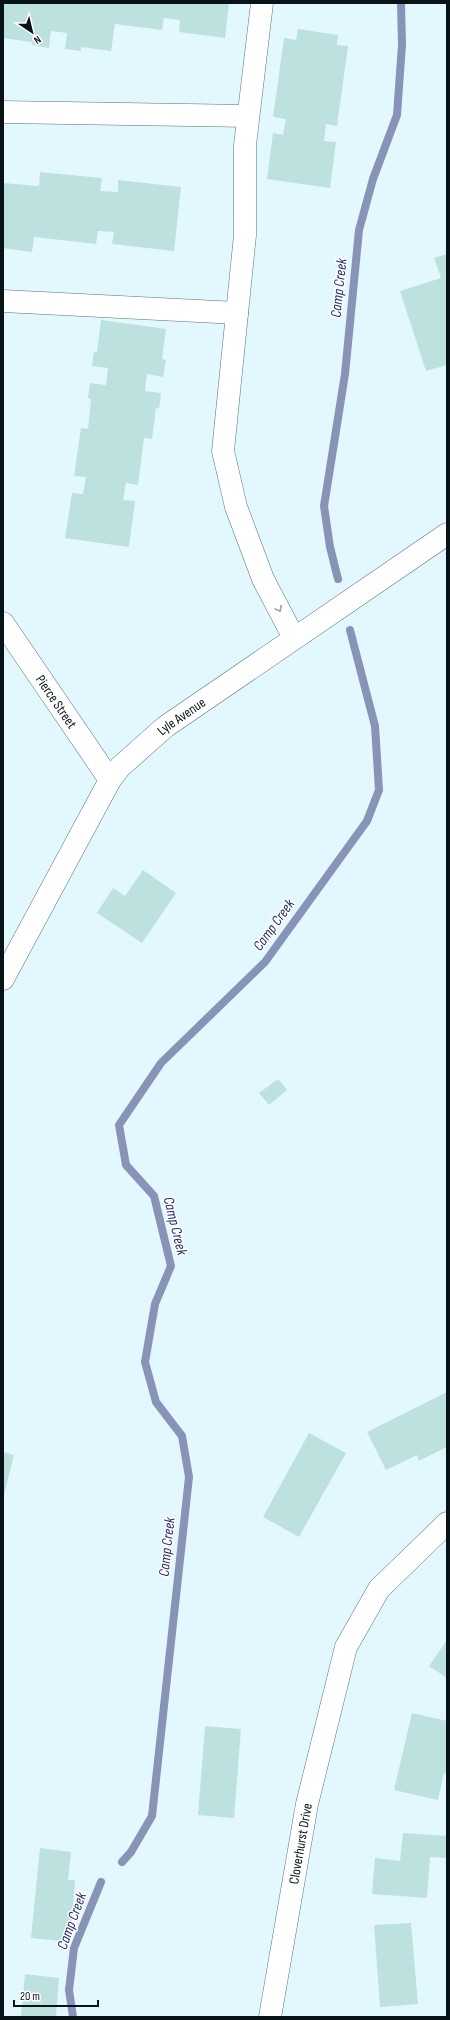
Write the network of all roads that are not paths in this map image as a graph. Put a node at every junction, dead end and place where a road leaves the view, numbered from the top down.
1 (262, 3) edge
2 (3, 112) edge
3 (248, 116) junction
4 (3, 301) edge
5 (237, 313) junction
6 (447, 534) edge
7 (3, 623) edge
8 (294, 638) junction
9 (110, 780) junction
10 (3, 978) edge
11 (447, 1523) edge
12 (270, 2017) edge

1 - 3 street
2 - 3 street
3 - 5 street
4 - 5 street
5 -> 8 street
6 - 8 street, Lyle Avenue
7 - 9 street, Pierce Street
8 - 9 street, Lyle Avenue
9 - 10 street, Lyle Avenue
11 - 12 street, Cloverhurst Drive

